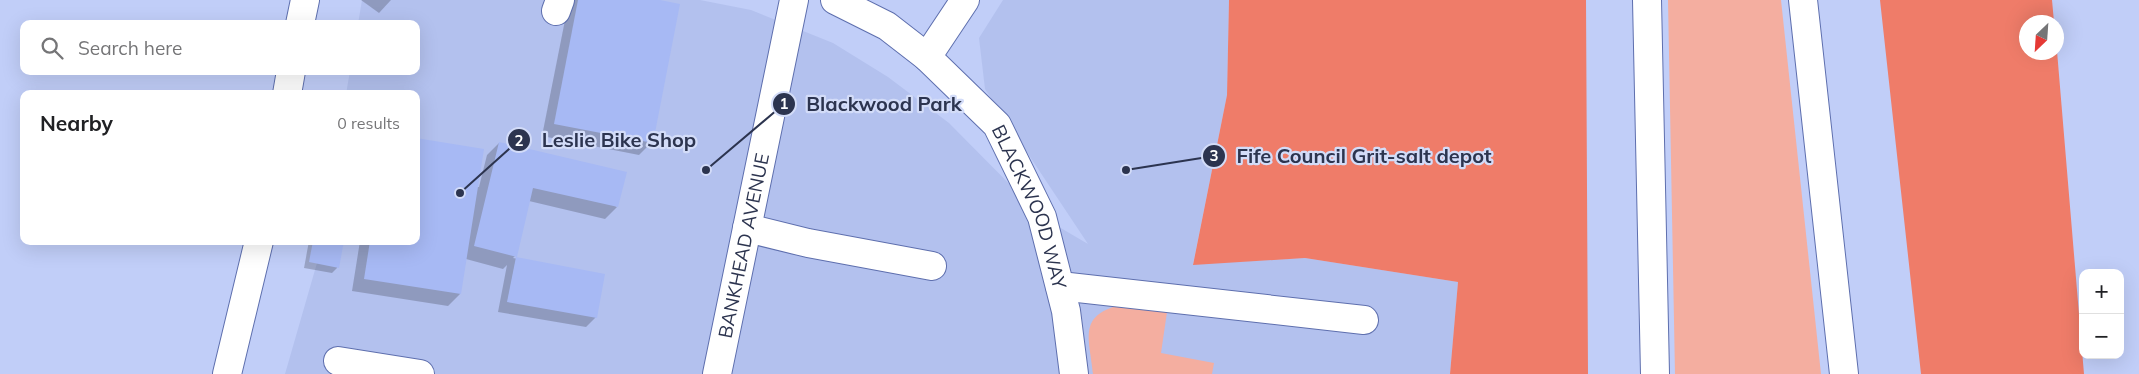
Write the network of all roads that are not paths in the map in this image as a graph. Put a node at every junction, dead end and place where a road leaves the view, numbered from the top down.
1 (304, 0) edge
2 (794, 0) edge
3 (835, 0) edge
4 (965, 0) edge
5 (1646, 0) edge
6 (1803, 0) edge
7 (301, 20) edge
8 (927, 57) junction
9 (290, 75) edge
10 (288, 90) edge
11 (747, 228) junction
12 (258, 245) edge
13 (932, 266) dead end
14 (1060, 286) junction
15 (1364, 320) dead end
16 (338, 362) dead end
17 (227, 374) edge
18 (420, 374) edge
19 (718, 374) edge
20 (1074, 374) edge
21 (1655, 374) edge
22 (1844, 374) edge

1 - 7 main road
2 - 11 main road, BANKHEAD AVENUE
3 - 8 main road, BLACKWOOD WAY
4 - 8 main road
5 - 21 main road
6 - 22 main road
8 - 14 main road, BLACKWOOD WAY
9 - 10 main road
11 - 13 main road
11 - 19 main road, BANKHEAD AVENUE
12 - 17 main road
14 - 15 main road
14 - 20 main road, BLACKWOOD WAY
16 - 18 main road

